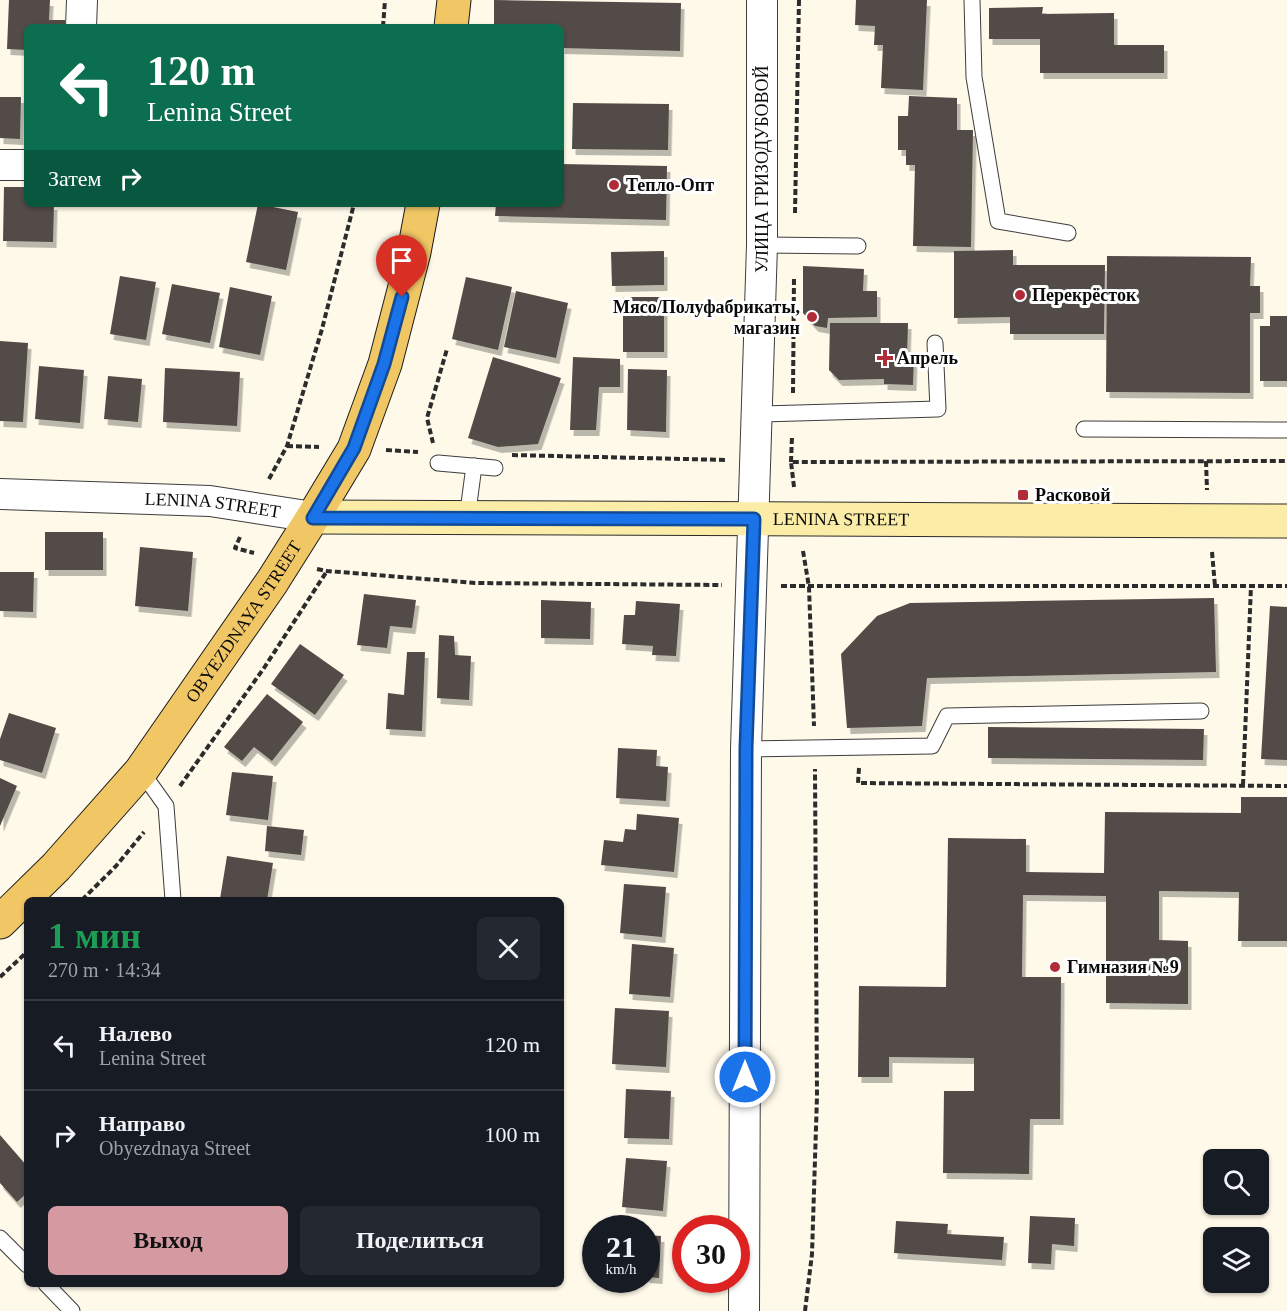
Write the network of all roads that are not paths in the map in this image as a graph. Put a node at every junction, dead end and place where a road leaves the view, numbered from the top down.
1 (82, 0) edge
2 (454, 0) edge
3 (762, 0) edge
4 (972, 0) edge
5 (81, 24) edge
6 (452, 24) edge
7 (0, 165) edge
8 (24, 165) edge
9 (422, 207) edge
10 (1068, 232) dead end
11 (762, 245) junction
12 (858, 246) dead end
13 (934, 343) dead end
14 (758, 414) junction
15 (1084, 429) dead end
16 (1287, 430) edge
17 (436, 458) road end
18 (474, 466) junction
19 (495, 468) dead end
20 (0, 494) edge
21 (313, 518) junction
22 (466, 519) junction
23 (754, 519) junction
24 (1287, 521) edge
25 (1201, 711) dead end
26 (746, 748) junction
27 (141, 771) junction
28 (25, 897) edge
29 (174, 897) edge
30 (24, 898) edge
31 (0, 922) edge
32 (0, 1238) edge
33 (24, 1262) edge
34 (49, 1287) edge
35 (72, 1311) edge
36 (744, 1311) edge

1 - 5 street
2 - 6 main road
3 - 11 street, УЛИЦА ГРИЗОДУБОВОЙ
4 - 10 lane
7 - 8 street
9 - 21 main road, OBYEZDNAYA STREET
11 - 12 lane
11 - 14 street, УЛИЦА ГРИЗОДУБОВОЙ
13 - 14 lane
14 - 23 street, УЛИЦА ГРИЗОДУБОВОЙ
15 - 16 lane
17 - 18 lane
18 - 19 lane
18 - 22 lane
20 - 21 street, LENINA STREET
21 - 22 main road, LENINA STREET
21 - 27 main road, OBYEZDNAYA STREET
22 - 23 main road, LENINA STREET
23 - 24 main road, LENINA STREET
23 - 26 street, УЛИЦА ГРИЗОДУБОВОЙ
25 - 26 lane
26 - 36 street, УЛИЦА ГРИЗОДУБОВОЙ
27 - 28 main road, OBYEZDNAYA STREET
27 - 29 lane
30 - 31 main road, OBYEZDNAYA STREET
32 - 33 lane
34 - 35 lane

